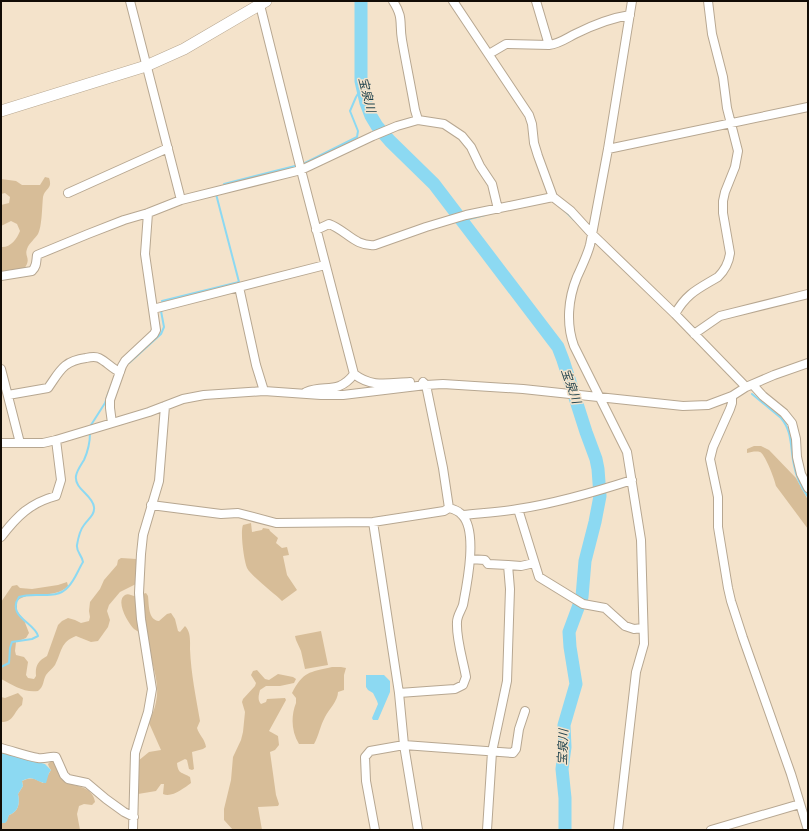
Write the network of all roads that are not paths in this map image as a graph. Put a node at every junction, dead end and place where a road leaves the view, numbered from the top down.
1 (130, 1) edge
2 (393, 1) edge
3 (453, 1) edge
4 (536, 1) edge
5 (632, 1) edge
6 (708, 1) edge
7 (262, 2) edge
8 (630, 15) junction
9 (549, 45) junction
10 (488, 54) junction
11 (146, 66) junction
12 (808, 107) edge
13 (1, 111) edge
14 (418, 120) junction
15 (731, 124) junction
16 (168, 148) junction
17 (608, 149) junction
18 (301, 170) junction
19 (68, 193) dead end
20 (553, 197) junction
21 (181, 200) junction
22 (498, 209) junction
23 (148, 213) junction
24 (312, 215) junction
25 (329, 224) junction
26 (316, 230) junction
27 (592, 234) junction
28 (325, 265) junction
29 (1, 276) edge
30 (239, 287) junction
31 (808, 294) edge
32 (153, 309) junction
33 (676, 314) junction
34 (694, 334) junction
35 (808, 363) edge
36 (1, 369) edge
37 (120, 372) junction
38 (354, 374) junction
39 (426, 385) junction
40 (750, 386) junction
41 (264, 391) junction
42 (300, 394) junction
43 (8, 395) junction
44 (732, 396) junction
45 (599, 398) junction
46 (165, 406) junction
47 (112, 423) junction
48 (56, 440) junction
49 (1, 443) edge
50 (20, 443) junction
51 (632, 480) junction
52 (808, 488) edge
53 (151, 505) junction
54 (449, 508) junction
55 (518, 509) junction
56 (463, 515) junction
57 (373, 522) junction
58 (1, 537) edge
59 (470, 558) junction
60 (534, 563) junction
61 (508, 565) junction
62 (643, 628) junction
63 (399, 692) junction
64 (525, 711) dead end
65 (404, 745) junction
66 (1, 748) edge
67 (492, 752) junction
68 (800, 804) junction
69 (134, 817) junction
70 (133, 830) edge
71 (375, 830) edge
72 (418, 830) edge
73 (487, 830) edge
74 (618, 830) edge
75 (711, 830) edge
76 (808, 830) edge

1 - 11 street
2 - 14 street
3 - 10 street
4 - 9 street
5 - 8 street
6 - 15 street
7 - 11 street
7 - 18 street
8 - 9 street
8 - 17 street
9 - 10 street
10 - 20 street
11 - 13 street
11 - 16 street
12 - 15 street
14 - 18 street
14 - 22 street
15 - 17 street
15 - 33 street
16 - 19 street
16 - 21 street
17 - 27 street
18 - 21 street
18 - 24 street
20 - 22 street
20 - 27 street
21 - 23 street
22 - 25 street
23 - 29 street
23 - 32 street
24 - 25 street
24 - 26 street
25 - 26 street
26 - 28 street
27 - 33 street
27 - 45 street
28 - 30 street
28 - 38 street
30 - 32 street
30 - 41 street
31 - 34 street
32 - 37 street
33 - 34 street
34 - 40 street
35 - 40 street
36 - 43 street
37 - 43 street
37 - 47 street
38 - 39 street
38 - 42 street
39 - 42 street
39 - 45 street
39 - 54 street
40 - 44 street
40 - 52 street
41 - 42 street
41 - 46 street
43 - 50 street
44 - 45 street
44 - 68 street
45 - 51 street
46 - 47 street
46 - 53 street
47 - 48 street
48 - 50 street
48 - 58 street
49 - 50 street
51 - 55 street
51 - 62 street
53 - 57 street
53 - 69 street
54 - 56 street
54 - 57 street
55 - 56 street
55 - 60 street
56 - 59 street
57 - 63 street
59 - 61 street
59 - 63 street
60 - 61 street
60 - 62 street
61 - 67 street
62 - 74 street
63 - 65 street
64 - 67 street
65 - 67 street
65 - 71 street
65 - 72 street
66 - 69 street
67 - 73 street
68 - 75 street
68 - 76 street
69 - 70 street

